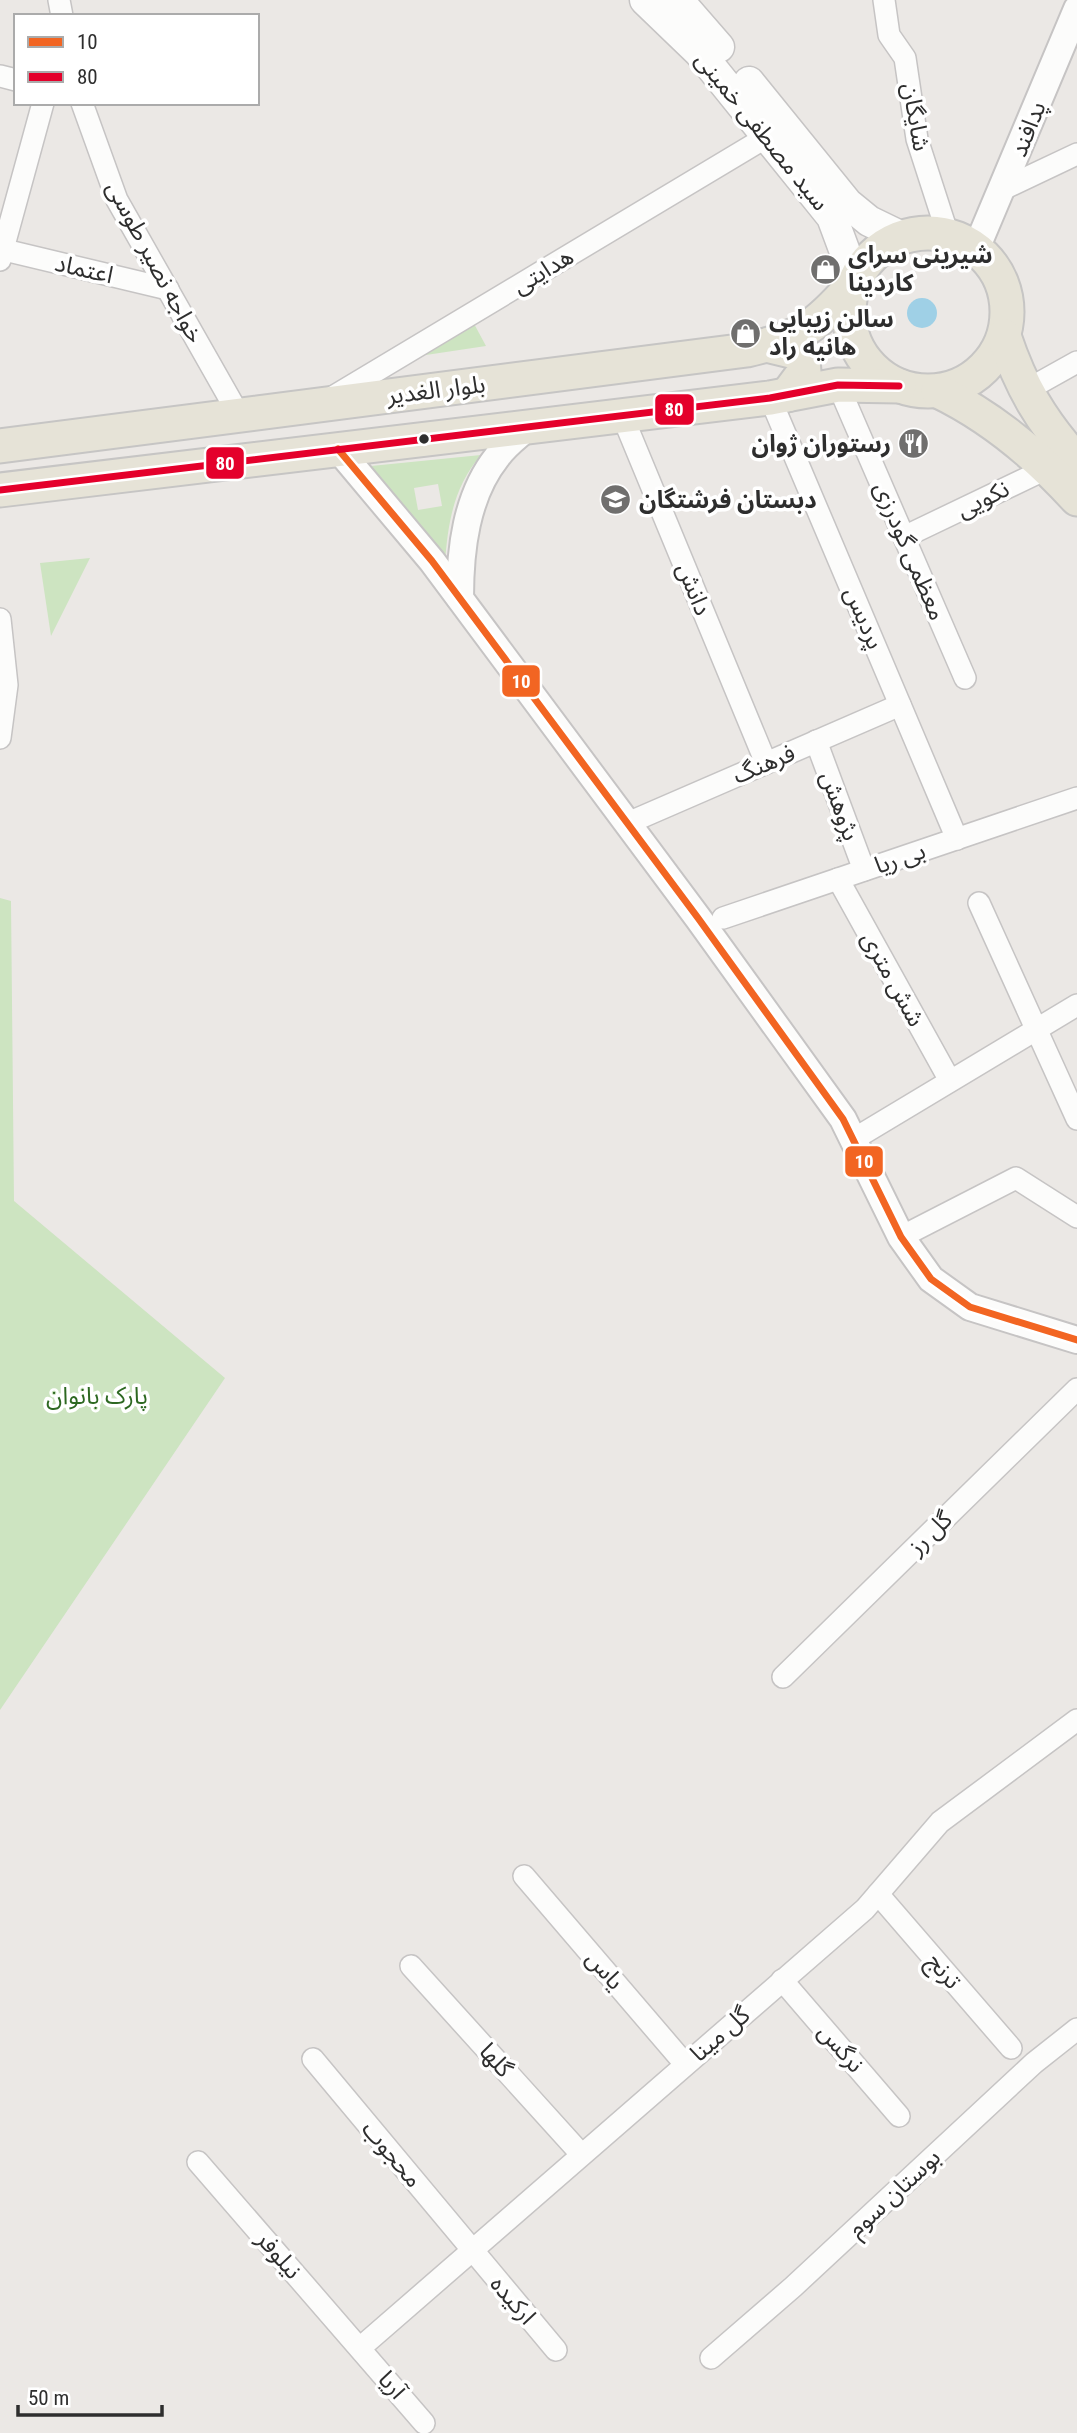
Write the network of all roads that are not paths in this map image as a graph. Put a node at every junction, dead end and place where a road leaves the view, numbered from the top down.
1 (645, 0) edge
2 (678, 0) edge
3 (884, 0) edge
4 (1077, 9) edge
5 (42, 105) edge
6 (83, 105) edge
7 (768, 136) junction
8 (1077, 154) edge
9 (1003, 189) junction
10 (902, 237) junction
11 (962, 242) junction
12 (1, 253) edge
13 (853, 283) junction
14 (168, 289) junction
15 (1004, 335) junction
16 (766, 345) junction
17 (1077, 362) edge
18 (838, 386) junction
19 (899, 386) junction
20 (938, 391) junction
21 (1026, 391) junction
22 (778, 397) junction
23 (319, 405) junction
24 (239, 415) junction
25 (622, 415) junction
26 (528, 426) junction
27 (0, 446) edge
28 (338, 449) junction
29 (1062, 464) edge
30 (0, 490) edge
31 (1077, 499) edge
32 (911, 533) junction
33 (460, 598) junction
34 (0, 619) edge
35 (3, 668) edge
36 (965, 678) dead end
37 (900, 705) junction
38 (0, 738) edge
39 (816, 741) junction
40 (766, 763) junction
41 (1077, 798) edge
42 (628, 823) junction
43 (957, 839) junction
44 (864, 870) junction
45 (838, 879) junction
46 (979, 903) dead end
47 (723, 918) dead end
48 (1077, 1004) edge
49 (1038, 1027) junction
50 (949, 1079) junction
51 (1077, 1119) edge
52 (853, 1139) junction
53 (1077, 1217) edge
54 (901, 1237) junction
55 (1077, 1340) edge
56 (1077, 1390) edge
57 (783, 1677) dead end
58 (1073, 1730) edge
59 (524, 1876) dead end
60 (878, 1894) junction
61 (411, 1966) dead end
62 (782, 1980) junction
63 (1077, 2029) edge
64 (1011, 2048) dead end
65 (313, 2059) dead end
66 (685, 2064) junction
67 (899, 2116) dead end
68 (581, 2154) junction
69 (198, 2162) dead end
70 (470, 2250) junction
71 (360, 2348) junction
72 (556, 2350) dead end
73 (711, 2358) dead end
74 (424, 2423) dead end

1 - 7 main road, سید مصطفی خمینی
2 - 10 main road, سید مصطفی خمینی
3 - 11 street, شایگان
4 - 9 street, پدافند
5 - 12 street
6 - 14 street, خواجه نصیر طوسی
7 - 13 main road, سید مصطفی خمینی
7 - 23 street, هدایتی
8 - 9 street
9 - 11 street, پدافند
10 - 11 main road
10 - 13 main road
11 - 15 main road
12 - 14 street, اعتماد
13 - 16 main road, بلوار الغدیر
13 - 19 main road
14 - 24 street, خواجه نصیر طوسی
15 - 20 main road
15 - 21 main road
16 - 22 main road
16 - 23 main road, بلوار الغدیر
17 - 21 street
18 - 19 main road, بلوار الغدیر
18 - 22 main road, بلوار الغدیر
18 - 32 street, معظمی گودرزی
19 - 20 main road
20 - 29 main road
21 - 29 main road
22 - 25 main road, بلوار الغدیر
22 - 37 street, پردیس
23 - 24 main road, بلوار الغدیر
24 - 27 main road, بلوار الغدیر
25 - 26 main road, بلوار الغدیر
25 - 40 street, دانش
26 - 28 main road, بلوار الغدیر
26 - 33 street
28 - 30 main road, بلوار الغدیر
28 - 33 street
29 - 31 main road
29 - 32 street, نکویی
32 - 36 street, معظمی گودرزی
33 - 42 street
34 - 35 street
35 - 38 street
37 - 39 street, فرهنگ
37 - 43 street, پردیس
39 - 40 street, فرهنگ
39 - 44 street, پژوهش
40 - 42 street, فرهنگ
41 - 43 street, بی ریا
42 - 52 street
43 - 44 street, بی ریا
44 - 45 street, بی ریا
45 - 47 street, بی ریا
45 - 50 street, شش متری
46 - 49 street
48 - 49 street
49 - 50 street
49 - 51 street
50 - 52 street
52 - 54 street
53 - 54 street
54 - 55 street
56 - 57 street, گل رز
58 - 60 street, گل مینا
59 - 66 street, یاس
60 - 62 street, گل مینا
60 - 64 street, ترنج
61 - 68 street, گلها
62 - 66 street, گل مینا
62 - 67 street, نرگس
63 - 73 street, بوستان سوم
65 - 70 street, محجوب
66 - 68 street, گل مینا
68 - 70 street, گل مینا
69 - 71 street, نیلوفر
70 - 71 street, گل مینا
70 - 72 street, ارکیده
71 - 74 street, آریا

